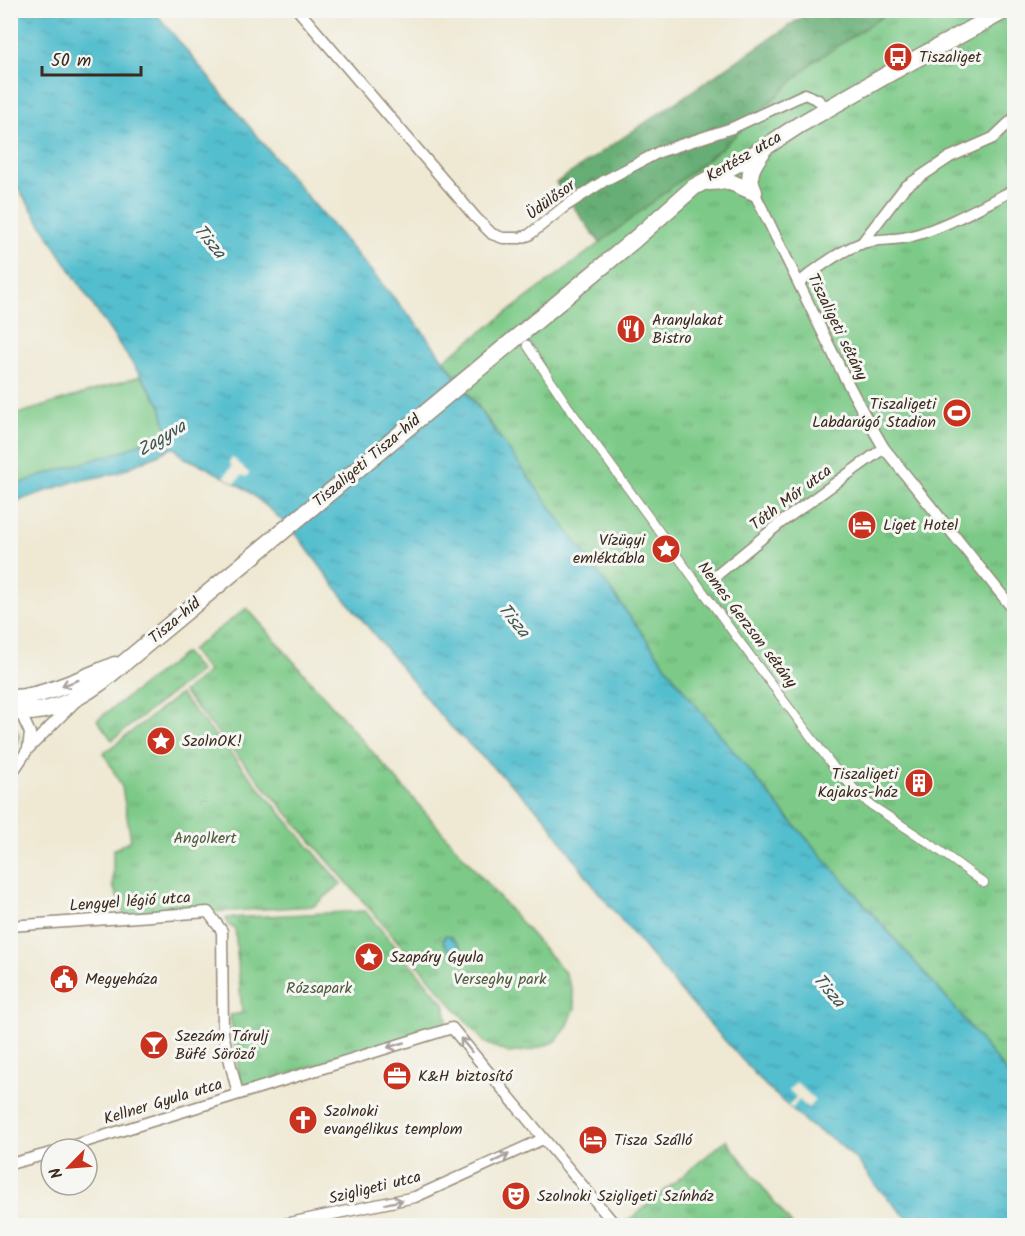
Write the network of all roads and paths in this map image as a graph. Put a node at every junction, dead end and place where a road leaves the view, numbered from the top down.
1 (298, 10) edge
2 (1006, 10) edge
3 (828, 109) junction
4 (1014, 118) edge
5 (775, 140) junction
6 (734, 166) junction
7 (701, 183) junction
8 (1014, 190) edge
9 (754, 192) junction
10 (861, 244) junction
11 (799, 283) junction
12 (509, 343) joint
13 (527, 345) dead end
14 (884, 448) junction
15 (717, 575) dead end
16 (225, 579) joint
17 (1014, 610) edge
18 (124, 662) junction
19 (81, 697) junction
20 (13, 704) edge
21 (28, 749) junction
22 (10, 776) edge
23 (984, 883) dead end
24 (10, 926) edge
25 (238, 1094) junction
26 (99, 1137) edge
27 (543, 1139) junction
28 (39, 1156) edge
29 (10, 1164) edge
30 (275, 1226) edge
31 (616, 1226) edge

1 - 3 street, Üdülősor
2 - 3 main road, Kertész utca
3 - 5 main road, Kertész utca
4 - 10 street
5 - 6 main road, Kertész utca
5 - 9 main road
6 - 7 main road, Kertész utca
6 - 9 main road
7 - 9 main road
7 - 12 main road, Kertész utca
8 - 10 street
9 - 11 street, Tiszaligeti sétány
10 - 11 street
11 - 14 street, Tiszaligeti sétány
12 - 16 main road, Tiszaligeti Tisza-híd
13 - 23 street, Nemes Gerzson sétány
14 - 15 street, Tóth Mór utca
14 - 17 street, Tiszaligeti sétány
16 - 18 main road, Tisza-híd
18 - 19 main road
18 -> 20 main road
19 - 20 main road
19 - 21 street
20 - 21 street
21 - 22 street
24 - 25 street, Lengyel légió utca
25 - 26 street, Kellner Gyula utca
27 -> 25 street
30 -> 27 street, Szigligeti utca
27 - 31 street
28 - 29 street

